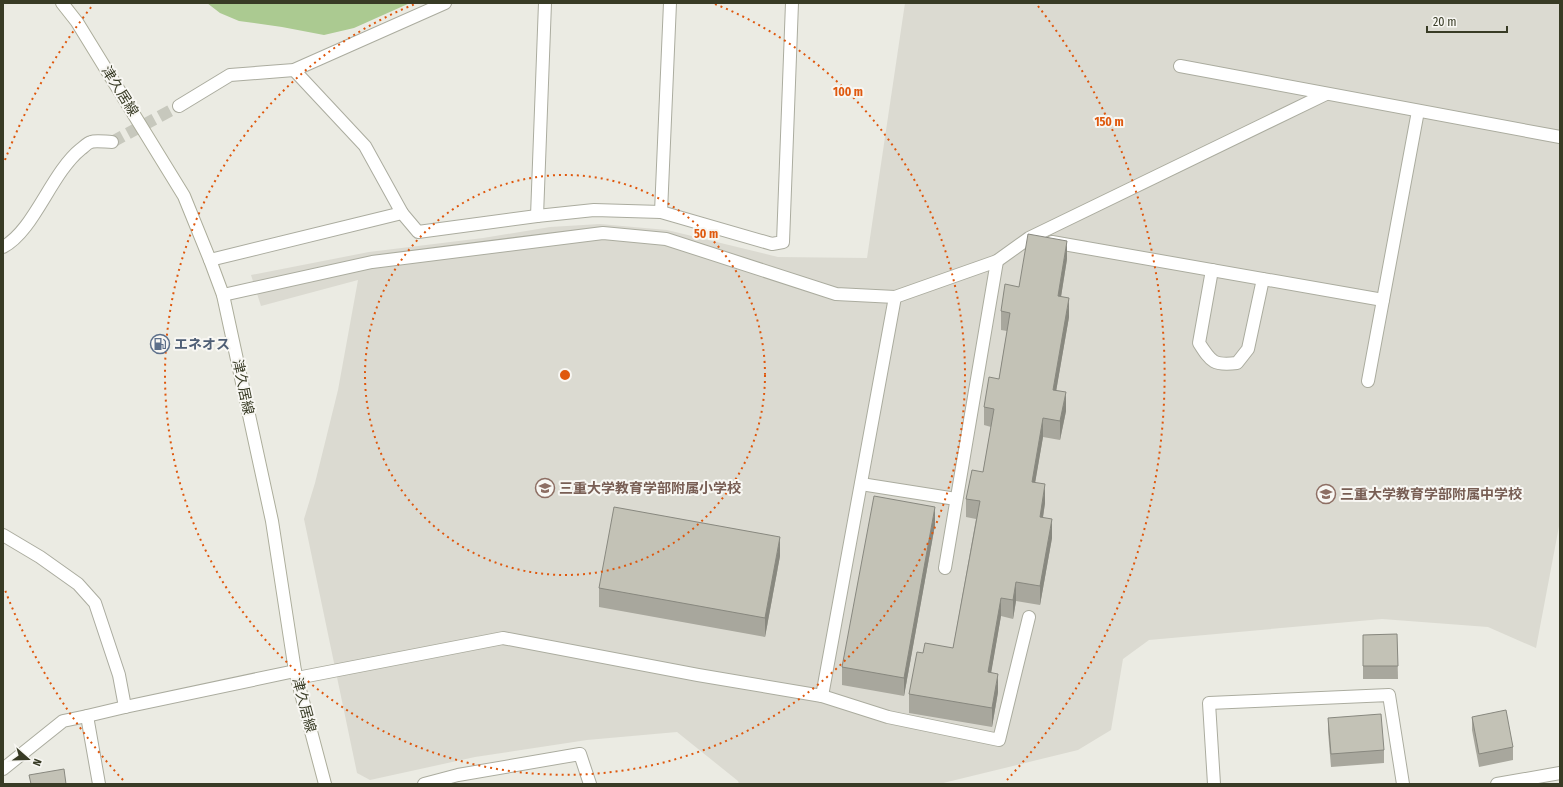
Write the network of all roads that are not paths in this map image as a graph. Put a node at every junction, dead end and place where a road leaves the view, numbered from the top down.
1 (62, 3) edge
2 (444, 3) edge
3 (545, 3) edge
4 (670, 3) edge
5 (792, 3) edge
6 (1180, 66) dead end
7 (294, 70) junction
8 (1326, 94) junction
9 (179, 106) tunnel mouth
10 (1418, 111) junction
11 (1560, 137) edge
12 (112, 142) tunnel mouth
13 (661, 212) junction
14 (402, 213) junction
15 (537, 216) junction
16 (1029, 238) junction
17 (3, 247) edge
18 (210, 260) junction
19 (997, 261) junction
20 (1212, 270) junction
21 (1263, 279) junction
22 (223, 295) junction
23 (894, 297) junction
24 (1383, 300) junction
25 (1368, 381) dead end
26 (861, 484) junction
27 (956, 499) junction
28 (3, 536) edge
29 (945, 568) dead end
30 (1029, 617) dead end
31 (296, 675) junction
32 (822, 696) junction
33 (125, 707) junction
34 (87, 716) junction
35 (3, 768) edge
36 (1560, 773) edge
37 (458, 779) edge
38 (99, 784) edge
39 (325, 784) edge
40 (424, 784) edge
41 (590, 784) edge
42 (1214, 784) edge
43 (1403, 784) edge
44 (1497, 784) edge

1 - 18 street, 津久居線
2 - 7 street
3 - 15 street
4 - 13 street
5 - 13 street
6 - 8 street
7 - 9 street
7 - 14 street
8 - 10 street
8 - 16 street
10 - 11 street
10 - 24 street
12 - 17 street
13 - 15 street
14 - 15 street
14 - 18 street
16 - 19 street
16 - 20 street
18 - 22 street, 津久居線
19 - 23 street
19 - 27 street
20 - 21 street
20 - 21 street
21 - 24 street
22 - 23 street
22 - 31 street, 津久居線
23 - 26 street
24 - 25 street
26 - 27 street
26 - 32 street
27 - 29 street
28 - 33 street
30 - 32 street
31 - 32 street
31 - 33 street
31 - 39 street, 津久居線
33 - 34 street
34 - 35 street
34 - 38 street
36 - 44 street
37 - 40 street
37 - 41 street
42 - 43 street

